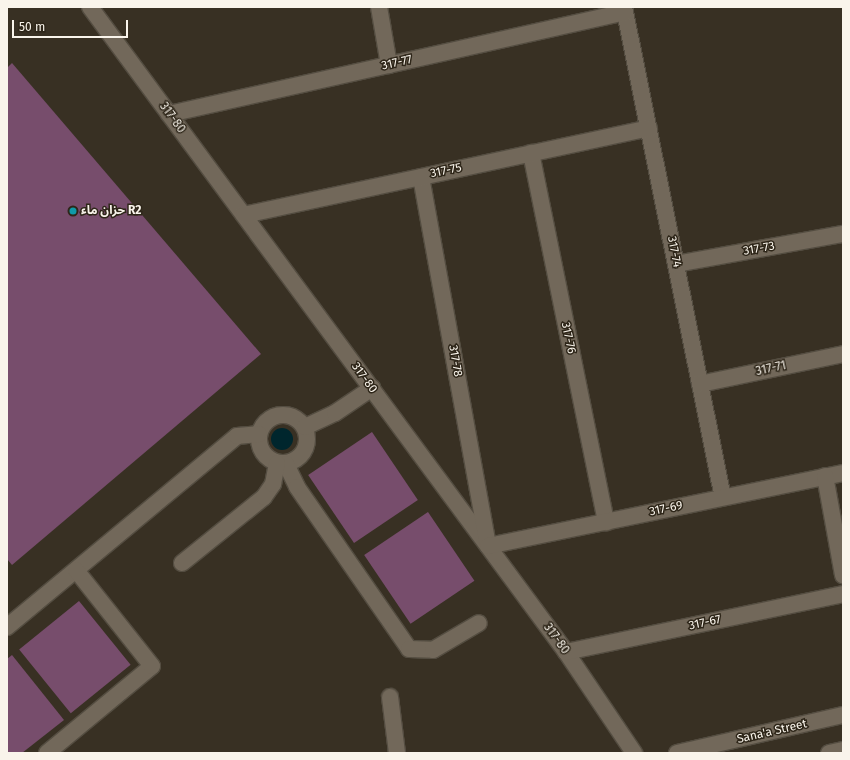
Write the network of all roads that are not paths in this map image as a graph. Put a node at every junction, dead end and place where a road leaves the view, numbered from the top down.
1 (90, 7) edge
2 (379, 7) edge
3 (625, 10) edge
4 (390, 65) junction
5 (169, 114) junction
6 (649, 128) junction
7 (531, 153) junction
8 (421, 177) junction
9 (244, 215) junction
10 (843, 234) edge
11 (676, 264) junction
12 (843, 354) edge
13 (700, 384) junction
14 (372, 388) junction
15 (305, 427) junction
16 (259, 434) junction
17 (281, 463) junction
18 (843, 472) edge
19 (825, 476) junction
20 (723, 498) junction
21 (606, 522) junction
22 (488, 546) junction
23 (182, 563) dead end
24 (76, 570) junction
25 (843, 575) edge
26 (843, 594) edge
27 (479, 624) dead end
28 (7, 627) edge
29 (566, 652) junction
30 (390, 697) dead end
31 (843, 715) edge
32 (843, 750) edge
33 (47, 753) edge
34 (397, 753) edge
35 (634, 753) edge
36 (677, 753) edge
37 (829, 753) edge

1 - 5 street, 317-80
2 - 4 street
3 - 4 street, 317-77
3 - 6 street, 317-74
4 - 5 street, 317-77
5 - 9 street, 317-80
6 - 7 street, 317-75
6 - 11 street, 317-74
7 - 8 street, 317-75
7 - 21 street, 317-76
8 - 9 street, 317-75
8 - 22 street, 317-78
9 - 14 street, 317-80
10 - 11 street, 317-73
11 - 13 street, 317-74
12 - 13 street, 317-71
13 - 20 street, 317-74
14 - 15 street
14 - 22 street, 317-80
15 - 16 street
15 - 17 street
16 - 17 street
16 - 24 street
17 - 23 street
17 - 27 street
18 - 19 street, 317-69
19 - 20 street, 317-69
19 - 25 street
20 - 21 street, 317-69
21 - 22 street, 317-69
22 - 29 street, 317-80
24 - 28 street
24 - 33 street
26 - 29 street, 317-67
29 - 35 street, 317-80
30 - 34 street
31 - 36 street, Sana'a Street
32 - 37 street

